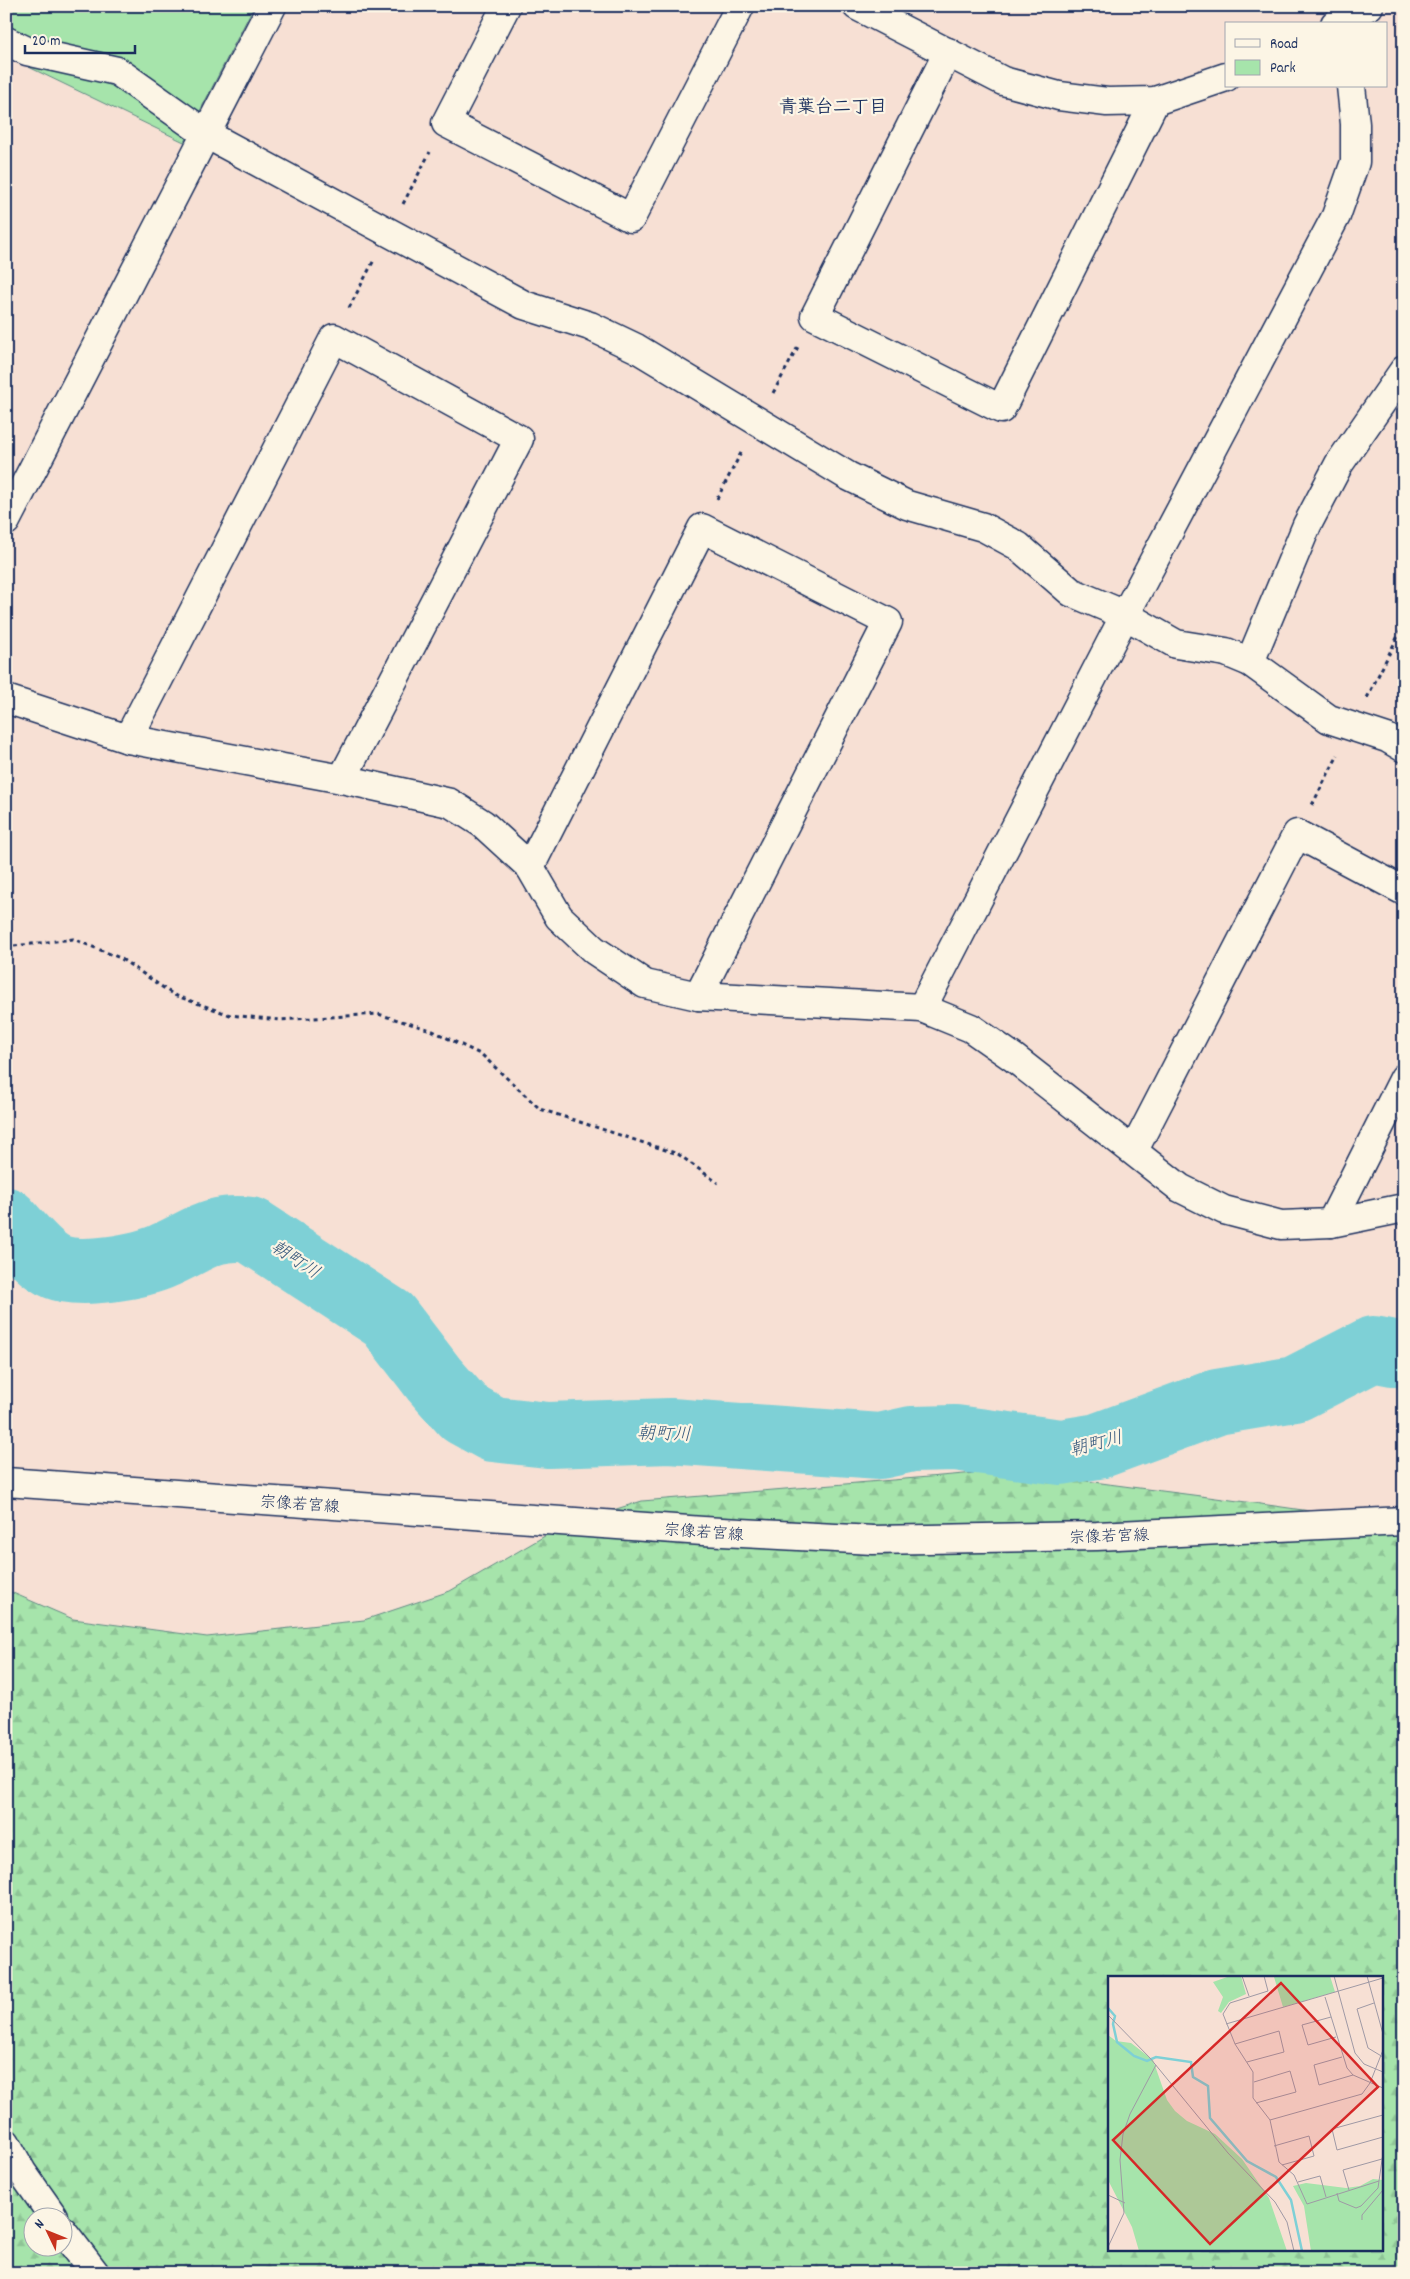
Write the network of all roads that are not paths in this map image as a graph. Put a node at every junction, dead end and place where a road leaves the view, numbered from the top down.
1 (272, 6) edge
2 (506, 6) edge
3 (740, 6) edge
4 (857, 6) edge
5 (1320, 6) edge
6 (1368, 6) edge
7 (1328, 22) edge
8 (1339, 22) edge
9 (6, 42) edge
10 (948, 52) junction
11 (1225, 77) edge
12 (1351, 88) edge
13 (1155, 101) junction
14 (206, 134) junction
15 (1404, 370) edge
16 (6, 522) edge
17 (1125, 615) junction
18 (1250, 662) junction
19 (6, 699) edge
20 (128, 739) junction
21 (1404, 748) edge
22 (342, 779) junction
23 (530, 867) junction
24 (1404, 891) edge
25 (698, 996) junction
26 (922, 1008) junction
27 (1404, 1078) edge
28 (1134, 1150) junction
29 (1404, 1208) edge
30 (1331, 1223) junction
31 (6, 1482) edge
32 (1404, 1521) edge
33 (6, 2143) edge
34 (46, 2206) edge
35 (72, 2243) edge
36 (95, 2273) edge

1 - 14 street
2 - 3 street
4 - 10 street
5 - 7 street
6 - 8 street
9 - 14 street
10 - 13 street
10 - 13 street
11 - 13 street
12 - 17 street
14 - 16 street
14 - 17 street
15 - 18 street
17 - 18 street
17 - 26 street
18 - 21 street
19 - 20 street
20 - 22 street
20 - 22 street
22 - 23 street
23 - 25 street
23 - 25 street
24 - 28 street
25 - 26 street
26 - 28 street
27 - 30 street
28 - 30 street
29 - 30 street
31 - 32 street, 宗像若宮線
33 - 34 street
35 - 36 street

